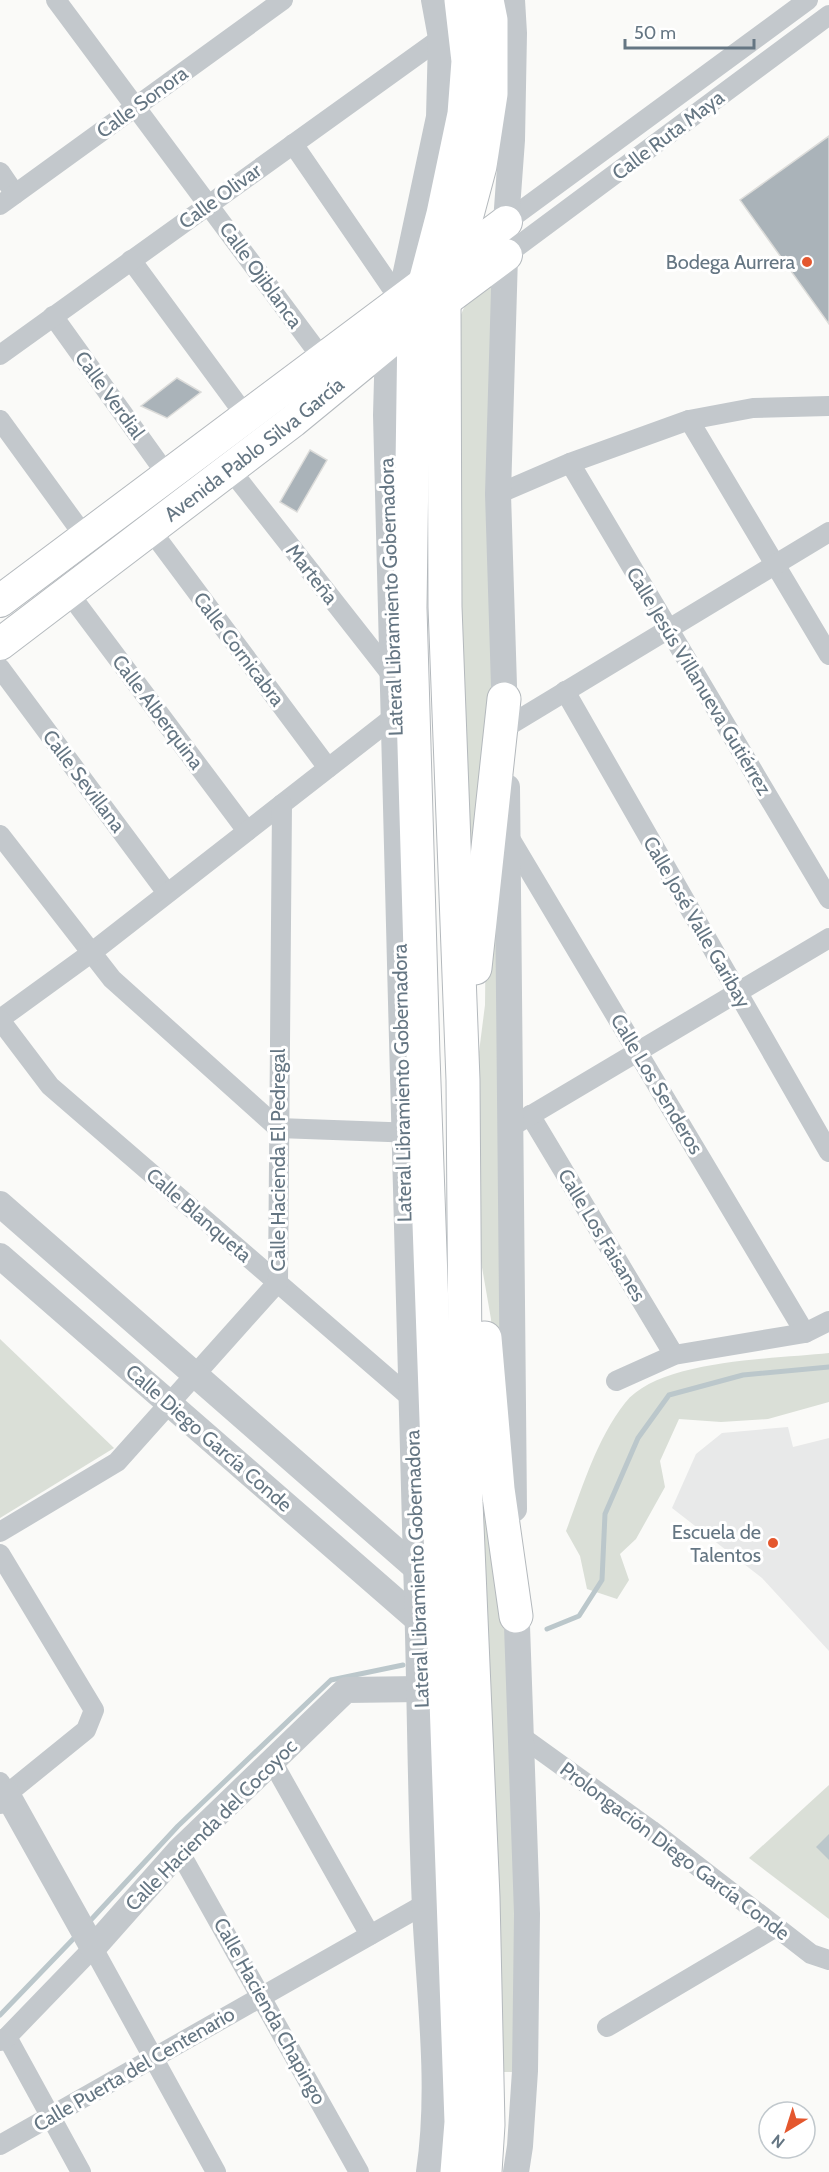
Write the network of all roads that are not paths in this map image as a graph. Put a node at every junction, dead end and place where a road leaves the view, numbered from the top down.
1 (56, 0) edge
2 (283, 0) edge
3 (434, 0) edge
4 (461, 0) edge
5 (487, 0) edge
6 (512, 0) edge
7 (808, 0) edge
8 (829, 15) edge
9 (441, 38) junction
10 (136, 107) junction
11 (293, 144) junction
12 (0, 172) edge
13 (8, 199) edge
14 (209, 204) junction
15 (506, 222) junction
16 (506, 255) junction
17 (458, 258) junction
18 (131, 260) junction
19 (414, 310) junction
20 (53, 316) junction
21 (0, 355) edge
22 (322, 358) junction
23 (828, 408) edge
24 (245, 415) junction
25 (0, 420) edge
26 (688, 420) junction
27 (570, 463) junction
28 (230, 469) junction
29 (167, 475) junction
30 (498, 494) junction
31 (150, 529) junction
32 (829, 532) edge
33 (85, 537) junction
34 (775, 565) junction
35 (68, 592) junction
36 (0, 601) edge
37 (668, 629) junction
38 (0, 644) edge
39 (829, 655) edge
40 (0, 668) edge
41 (394, 678) junction
42 (565, 691) junction
43 (505, 713) junction
44 (395, 716) junction
45 (328, 768) junction
46 (282, 804) junction
47 (247, 831) junction
48 (0, 835) edge
49 (508, 835) junction
50 (167, 893) junction
51 (829, 899) edge
52 (829, 938) edge
53 (91, 953) junction
54 (737, 992) junction
55 (0, 1020) edge
56 (637, 1052) junction
57 (463, 1080) junction
58 (521, 1121) junction
59 (278, 1128) junction
60 (414, 1133) junction
61 (829, 1152) edge
62 (0, 1204) edge
63 (463, 1243) junction
64 (0, 1256) edge
65 (278, 1282) junction
66 (829, 1321) edge
67 (805, 1333) junction
68 (674, 1355) junction
69 (195, 1375) junction
70 (616, 1381) dead end
71 (411, 1398) junction
72 (170, 1404) junction
73 (0, 1532) edge
74 (0, 1554) edge
75 (416, 1568) junction
76 (516, 1616) junction
77 (418, 1620) junction
78 (421, 1689) junction
79 (522, 1737) junction
80 (273, 1762) junction
81 (2, 1792) edge
82 (180, 1851) junction
83 (425, 1904) junction
84 (776, 1927) junction
85 (84, 1933) junction
86 (370, 1935) junction
87 (829, 1959) edge
88 (262, 1996) junction
89 (607, 2027) dead end
90 (4, 2039) edge
91 (153, 2058) junction
92 (51, 2116) junction
93 (0, 2145) edge
94 (81, 2172) edge
95 (216, 2172) edge
96 (359, 2172) edge
97 (429, 2172) edge
98 (457, 2172) edge
99 (485, 2172) edge
100 (516, 2172) edge

1 - 10 street, Calle Ojiblanca
2 - 10 street, Calle Sonora
3 - 9 street, Lateral Libramiento Gobernadora
4 - 19 highway
5 - 17 highway
6 - 15 street
7 - 15 street, Calle Ruta Maya
8 - 16 street, Calle Ruta Maya
9 - 11 street, Calle Olivar
9 - 19 street, Lateral Libramiento Gobernadora
10 - 13 street, Calle Sonora
10 - 14 street, Calle Ojiblanca
11 - 14 street, Calle Olivar
11 - 19 street
12 - 13 street
14 - 18 street, Calle Olivar
14 - 22 street, Calle Ojiblanca
15 - 16 street
15 - 17 main road
16 - 19 main road, Avenida Pablo Silva García
16 - 30 street
17 - 19 highway
18 - 20 street, Calle Olivar
18 - 24 street
19 - 22 main road, Avenida Pablo Silva García
19 - 28 main road, Avenida Pablo Silva García
19 - 41 street, Lateral Libramiento Gobernadora
19 - 57 highway
19 - 60 highway
20 - 21 street, Calle Olivar
20 - 29 street, Calle Verdial
22 - 24 main road, Avenida Pablo Silva García
23 - 26 street
24 - 29 main road, Avenida Pablo Silva García
25 - 33 street
26 - 27 street
26 - 34 street
27 - 30 street
27 - 37 street, Calle Jesús Villanueva Gutiérrez
28 - 31 main road, Avenida Pablo Silva García
28 - 41 street, Marteña
29 - 33 main road, Avenida Pablo Silva García
30 - 43 street
31 - 35 main road, Avenida Pablo Silva García
31 - 45 street, Calle Cornicabra
32 - 34 street
33 - 36 main road, Avenida Pablo Silva García
34 - 37 street
34 - 39 street
35 - 38 main road, Avenida Pablo Silva García
35 - 47 street, Calle Alberquina
37 - 42 street
37 - 51 street, Calle Jesús Villanueva Gutiérrez
40 - 50 street, Calle Sevillana
41 - 44 street, Lateral Libramiento Gobernadora
42 - 43 street
42 - 54 street, Calle José Valle Garibay
43 - 49 street
43 - 57 highway
44 - 45 street
44 - 60 street, Lateral Libramiento Gobernadora
45 - 46 street
46 - 47 street
46 - 59 street, Calle Hacienda El Pedregal
47 - 50 street
48 - 53 street
49 - 56 street, Calle Los Senderos
49 - 58 street
50 - 53 street
52 - 54 street
53 - 55 street
53 - 59 street
54 - 56 street
54 - 61 street, Calle José Valle Garibay
55 - 65 street, Calle Blanqueta
56 - 58 street
56 - 67 street, Calle Los Senderos
57 - 63 highway
58 - 68 street, Calle Los Faisanes
58 - 76 street
59 - 60 street
59 - 65 street, Calle Hacienda El Pedregal
60 - 71 street, Lateral Libramiento Gobernadora
60 - 98 highway
62 - 69 street, Calle Diego García Conde
63 - 76 highway
63 - 99 highway
64 - 72 street, Calle Diego García Conde
65 - 69 street, Calle Hacienda El Pedregal
65 - 71 street, Calle Blanqueta
66 - 67 street
67 - 68 street
68 - 70 street
69 - 72 street, Calle Hacienda El Pedregal
69 - 75 street, Calle Diego García Conde
71 - 75 street, Lateral Libramiento Gobernadora
72 - 73 street, Calle Hacienda El Pedregal
72 - 77 street, Calle Diego García Conde
74 - 81 street
75 - 77 street, Lateral Libramiento Gobernadora
76 - 79 street
77 - 78 street, Lateral Libramiento Gobernadora
78 - 80 street, Calle Hacienda del Cocoyoc
78 - 83 street, Lateral Libramiento Gobernadora
79 - 84 street, Prolongación Diego García Conde
79 - 100 street
80 - 82 street, Calle Hacienda del Cocoyoc
80 - 86 street
81 - 85 street
82 - 85 street, Calle Hacienda del Cocoyoc
82 - 88 street, Calle Hacienda Chapingo
83 - 86 street, Calle Puerta del Centenario
83 - 97 street, Lateral Libramiento Gobernadora
84 - 87 street, Prolongación Diego García Conde
84 - 89 street
85 - 90 street, Calle Hacienda del Cocoyoc
85 - 91 street
86 - 88 street, Calle Puerta del Centenario
88 - 91 street, Calle Puerta del Centenario
88 - 96 street, Calle Hacienda Chapingo
90 - 92 street
91 - 92 street, Calle Puerta del Centenario
91 - 95 street
92 - 93 street, Calle Puerta del Centenario
92 - 94 street

